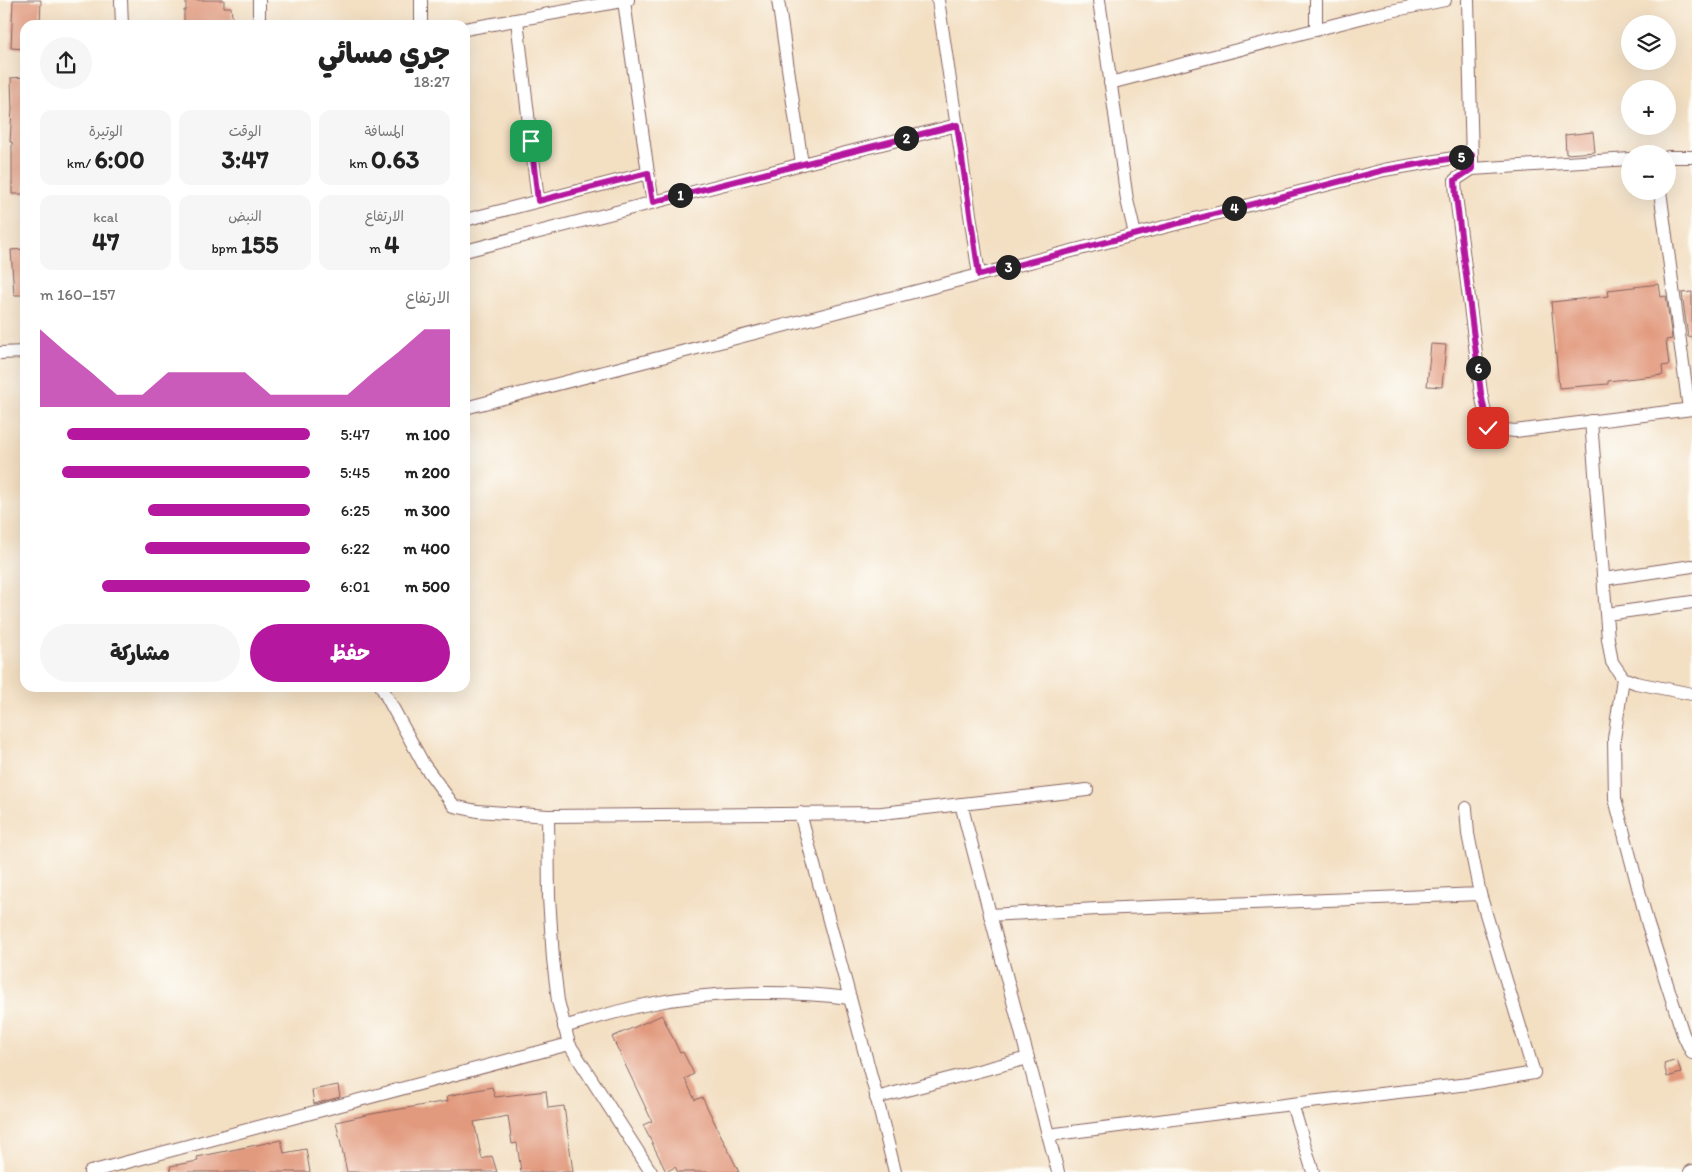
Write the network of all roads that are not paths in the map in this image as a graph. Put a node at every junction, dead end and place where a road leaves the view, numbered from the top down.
1 (121, 0) edge
2 (259, 0) edge
3 (421, 0) edge
4 (628, 0) edge
5 (778, 0) edge
6 (938, 0) edge
7 (1099, 0) edge
8 (1316, 0) edge
9 (1445, 0) edge
10 (1468, 0) edge
11 (624, 1) edge
12 (122, 20) edge
13 (259, 20) edge
14 (422, 20) edge
15 (517, 20) junction
16 (470, 28) edge
17 (1316, 30) junction
18 (1110, 83) junction
19 (957, 125) junction
20 (1472, 155) junction
21 (1676, 157) edge
22 (1692, 158) edge
23 (1621, 160) edge
24 (802, 164) junction
25 (1472, 169) junction
26 (648, 173) junction
27 (1661, 200) edge
28 (538, 201) junction
29 (653, 202) junction
30 (470, 219) edge
31 (1134, 234) junction
32 (470, 250) edge
33 (979, 275) junction
34 (20, 352) edge
35 (0, 353) edge
36 (470, 407) edge
37 (1691, 409) edge
38 (1591, 421) junction
39 (1692, 566) edge
40 (1604, 579) junction
41 (1692, 602) edge
42 (1606, 614) junction
43 (1623, 678) junction
44 (384, 692) edge
45 (1692, 694) edge
46 (1087, 790) dead end
47 (961, 804) junction
48 (1466, 808) dead end
49 (800, 814) junction
50 (548, 816) junction
51 (1480, 894) junction
52 (990, 914) junction
53 (850, 998) junction
54 (564, 1027) junction
55 (569, 1044) junction
56 (1692, 1053) edge
57 (1028, 1058) junction
58 (876, 1098) junction
59 (1292, 1104) junction
60 (1048, 1135) junction
61 (90, 1172) edge
62 (651, 1172) edge
63 (895, 1172) edge
64 (1058, 1172) edge
65 (1313, 1172) edge

1 - 12 street
2 - 13 street
3 - 14 street
4 - 11 street
5 - 24 street
6 - 19 street
7 - 18 street
8 - 17 street
9 - 17 street
10 - 20 street
11 - 15 street
11 - 26 street
15 - 16 street
15 - 28 street
17 - 18 street
18 - 31 street
19 - 24 street
19 - 33 street
20 - 25 street
20 - 31 street
21 - 22 street
23 - 25 street
24 - 29 street
25 - 38 street
26 - 28 street
26 - 29 street
27 - 37 street
28 - 30 street
29 - 32 street
31 - 33 street
33 - 36 street
34 - 35 street
37 - 38 street
38 - 40 street
39 - 40 street
40 - 42 street
41 - 42 street
42 - 43 street
43 - 45 street
43 - 56 street
44 - 50 street
46 - 47 street
47 - 49 street
47 - 52 street
48 - 51 street
49 - 50 street
49 - 53 street
50 - 54 street
51 - 52 street
51 - 59 street
52 - 57 street
53 - 54 street
53 - 58 street
54 - 55 street
55 - 61 street
55 - 62 street
57 - 58 street
57 - 60 street
58 - 63 street
59 - 60 street
59 - 65 street
60 - 64 street

